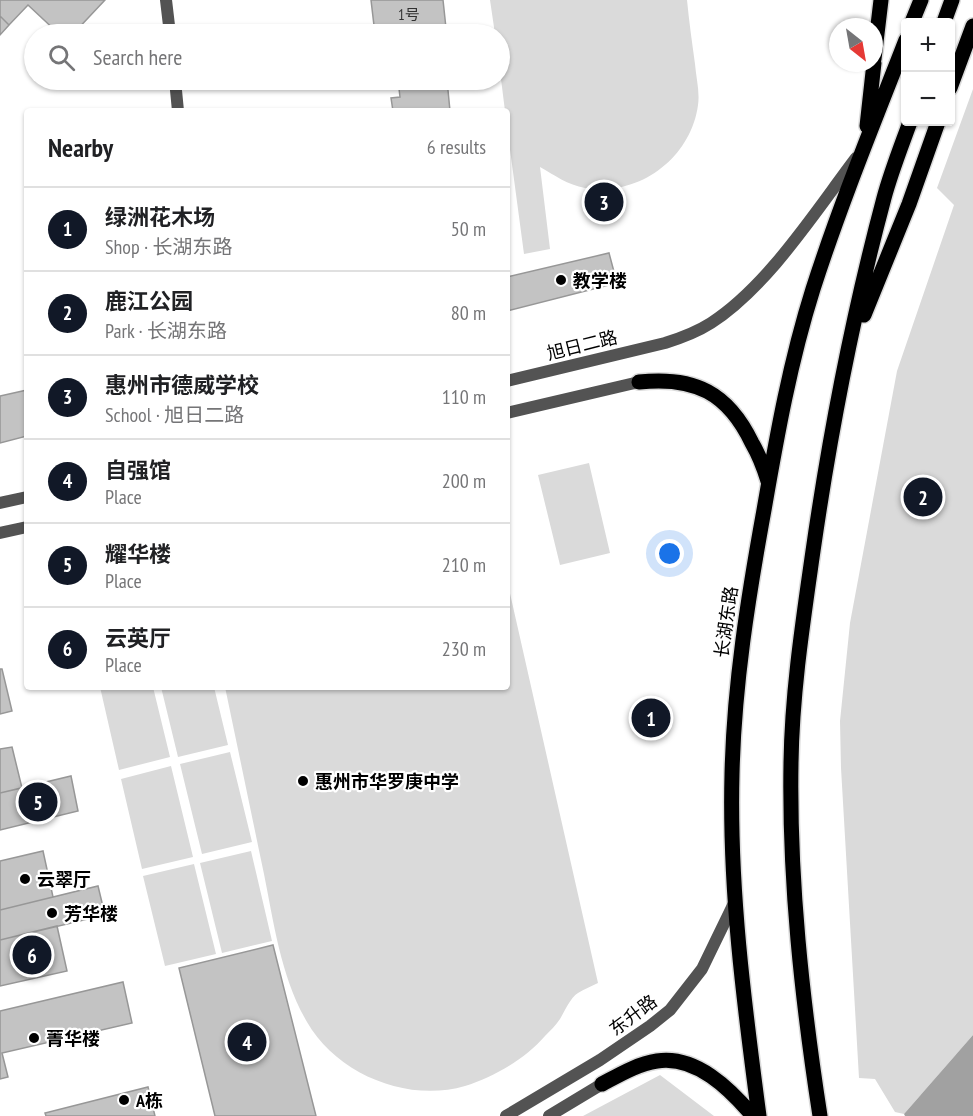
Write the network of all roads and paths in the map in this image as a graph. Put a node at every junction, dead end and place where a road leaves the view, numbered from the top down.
1 (166, 0) edge
2 (881, 0) edge
3 (921, 0) edge
4 (952, 0) edge
5 (879, 18) edge
6 (914, 18) edge
7 (945, 18) edge
8 (169, 24) edge
9 (973, 26) edge
10 (901, 53) edge
11 (873, 72) edge
12 (955, 77) edge
13 (176, 90) edge
14 (178, 108) edge
15 (909, 126) edge
16 (937, 126) edge
17 (865, 147) junction
18 (846, 360) junction
19 (510, 380) edge
20 (639, 382) joint
21 (510, 412) edge
22 (768, 484) junction
23 (24, 498) edge
24 (0, 503) edge
25 (24, 528) edge
26 (0, 533) edge
27 (736, 899) junction
28 (602, 1084) joint
29 (506, 1116) edge
30 (549, 1116) edge
31 (753, 1116) edge
32 (759, 1116) edge
33 (820, 1116) edge

1 - 8 street
2 - 5 main road, 长湖东路
3 - 6 main road
4 - 7 main road
9 - 12 main road
10 - 17 main road, 长湖东路
11 - 17 main road, 长湖东路
13 - 14 street
15 - 18 main road
16 - 18 main road
17 - 19 street, 旭日二路
17 - 22 main road, 长湖东路
18 - 33 main road
20 - 21 street
20 - 22 main road
22 - 27 main road, 长湖东路
23 - 24 street
25 - 26 street
27 - 29 street, 东升路
27 - 32 main road, 长湖东路
28 - 30 street
28 - 31 main road

